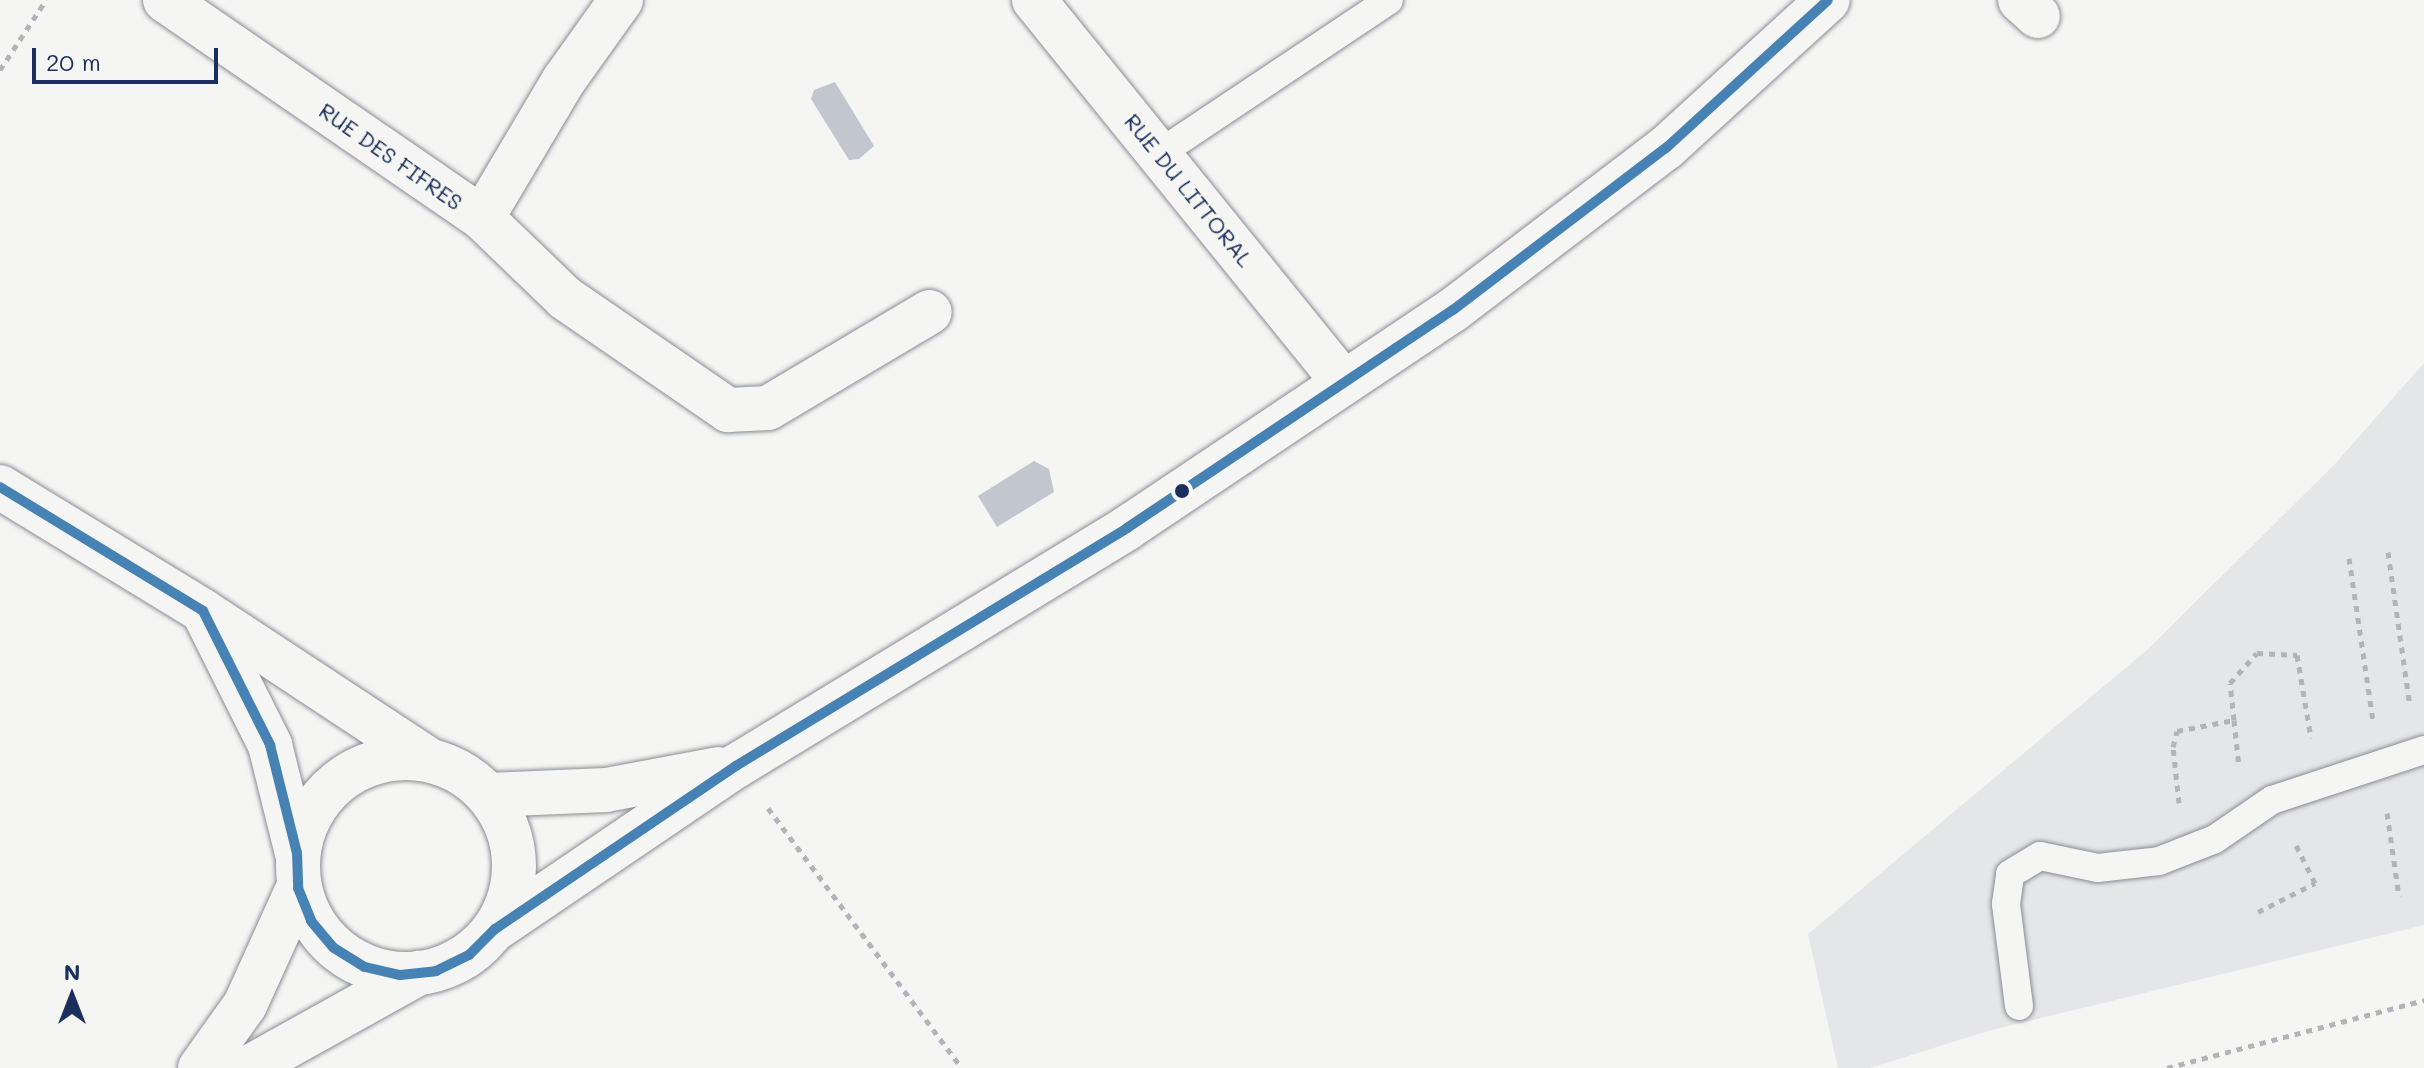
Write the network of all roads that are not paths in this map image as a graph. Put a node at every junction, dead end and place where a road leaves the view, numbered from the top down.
1 (165, 0) edge
2 (621, 0) edge
3 (1034, 0) edge
4 (1389, 0) edge
5 (1828, 0) edge
6 (1160, 153) junction
7 (482, 218) junction
8 (930, 312) dead end
9 (1343, 382) junction
10 (0, 487) edge
11 (203, 611) junction
12 (2420, 751) edge
13 (426, 758) junction
14 (736, 766) junction
15 (488, 795) junction
16 (298, 870) junction
17 (495, 929) junction
18 (419, 973) junction
19 (2019, 1006) dead end
20 (200, 1068) edge
21 (248, 1068) edge

1 - 7 street, RUE DES FIFRES
2 - 7 street, RUE DES FIFRES
3 - 6 street, RUE DU LITTORAL
4 - 6 lane
5 - 9 street
6 - 9 street, RUE DU LITTORAL
7 - 8 street
9 - 14 street
10 - 11 street
11 - 13 street
11 - 16 street
12 - 19 lane
13 - 15 street
13 - 16 street
14 - 15 street
14 - 17 street
15 - 17 street
16 - 18 street
16 - 20 street
17 - 18 street
18 - 21 street

